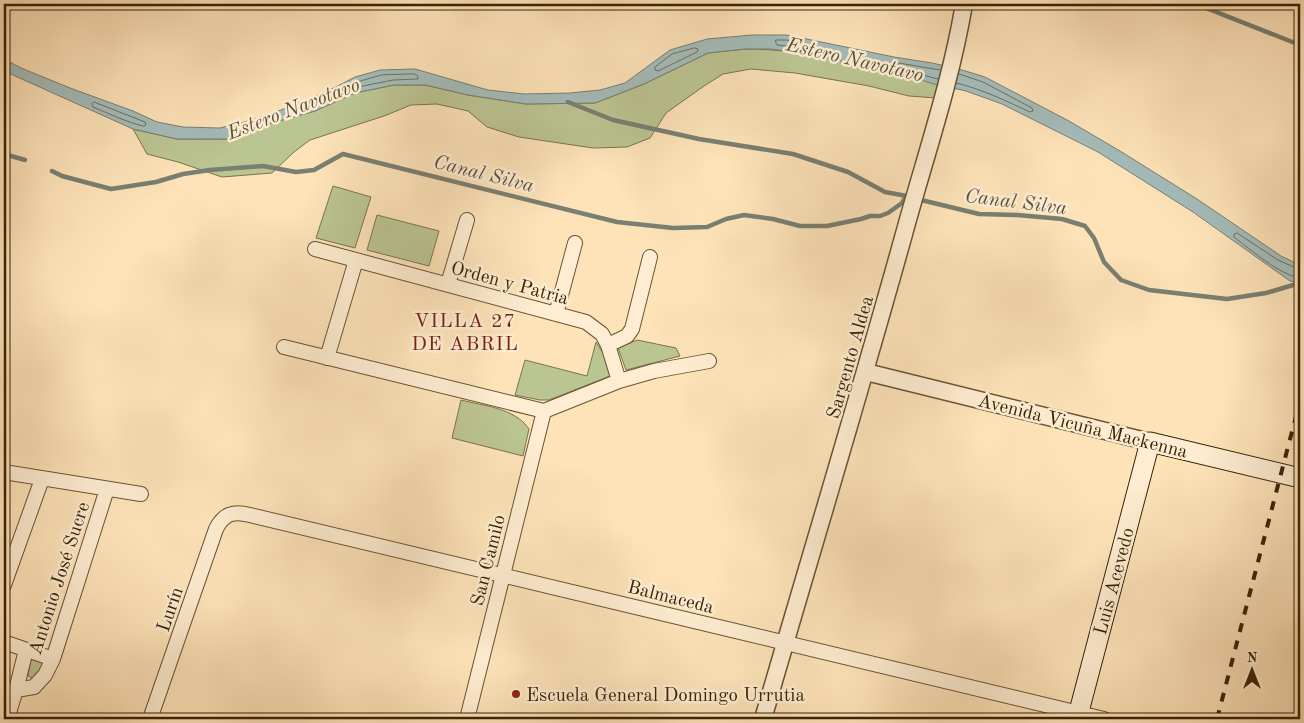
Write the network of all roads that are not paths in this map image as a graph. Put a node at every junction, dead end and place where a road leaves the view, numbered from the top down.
1 (964, 4) edge
2 (467, 220) dead end
3 (575, 243) dead end
4 (315, 249) dead end
5 (650, 257) dead end
6 (356, 260) junction
7 (448, 284) junction
8 (556, 314) junction
9 (608, 345) junction
10 (284, 346) dead end
11 (327, 358) junction
12 (710, 361) dead end
13 (866, 372) junction
14 (618, 381) junction
15 (544, 411) junction
16 (1150, 442) junction
17 (4, 472) edge
18 (1300, 478) edge
19 (42, 479) junction
20 (107, 489) junction
21 (141, 494) dead end
22 (228, 514) joint
23 (503, 574) junction
24 (4, 585) edge
25 (4, 642) edge
26 (785, 644) junction
27 (26, 650) junction
28 (53, 659) junction
29 (16, 690) junction
30 (1078, 716) edge
31 (7, 719) edge
32 (150, 719) edge
33 (467, 719) edge
34 (763, 719) edge
35 (1104, 719) edge

1 - 13 street, Sargento Aldea
2 - 7 street
3 - 8 street
4 - 6 street, Orden y Patria
5 - 9 street
6 - 7 street, Orden y Patria
6 - 11 street
7 - 8 street, Orden y Patria
8 - 9 street, Orden y Patria
9 - 14 street, Orden y Patria
10 - 11 street
11 - 15 street
12 - 14 street
13 - 16 street, Avenida Vicuña Mackenna
13 - 26 street, Sargento Aldea
14 - 15 street
15 - 23 street, San Camilo
16 - 18 main road, Avenida Vicuña Mackenna
16 - 30 main road, Luis Acevedo
17 - 19 street
19 - 20 street
19 - 24 street
20 - 21 street
20 - 28 street, Antonio José Sucre
22 - 23 street, Balmaceda
22 - 32 street, Lurín
23 - 26 street, Balmaceda
23 - 33 street, San Camilo
25 - 27 street
26 - 30 street, Balmaceda
26 - 34 street, Sargento Aldea
27 - 28 street
27 - 29 street
28 - 29 street, Antonio José Sucre
29 - 31 street
30 - 35 street, Balmaceda

